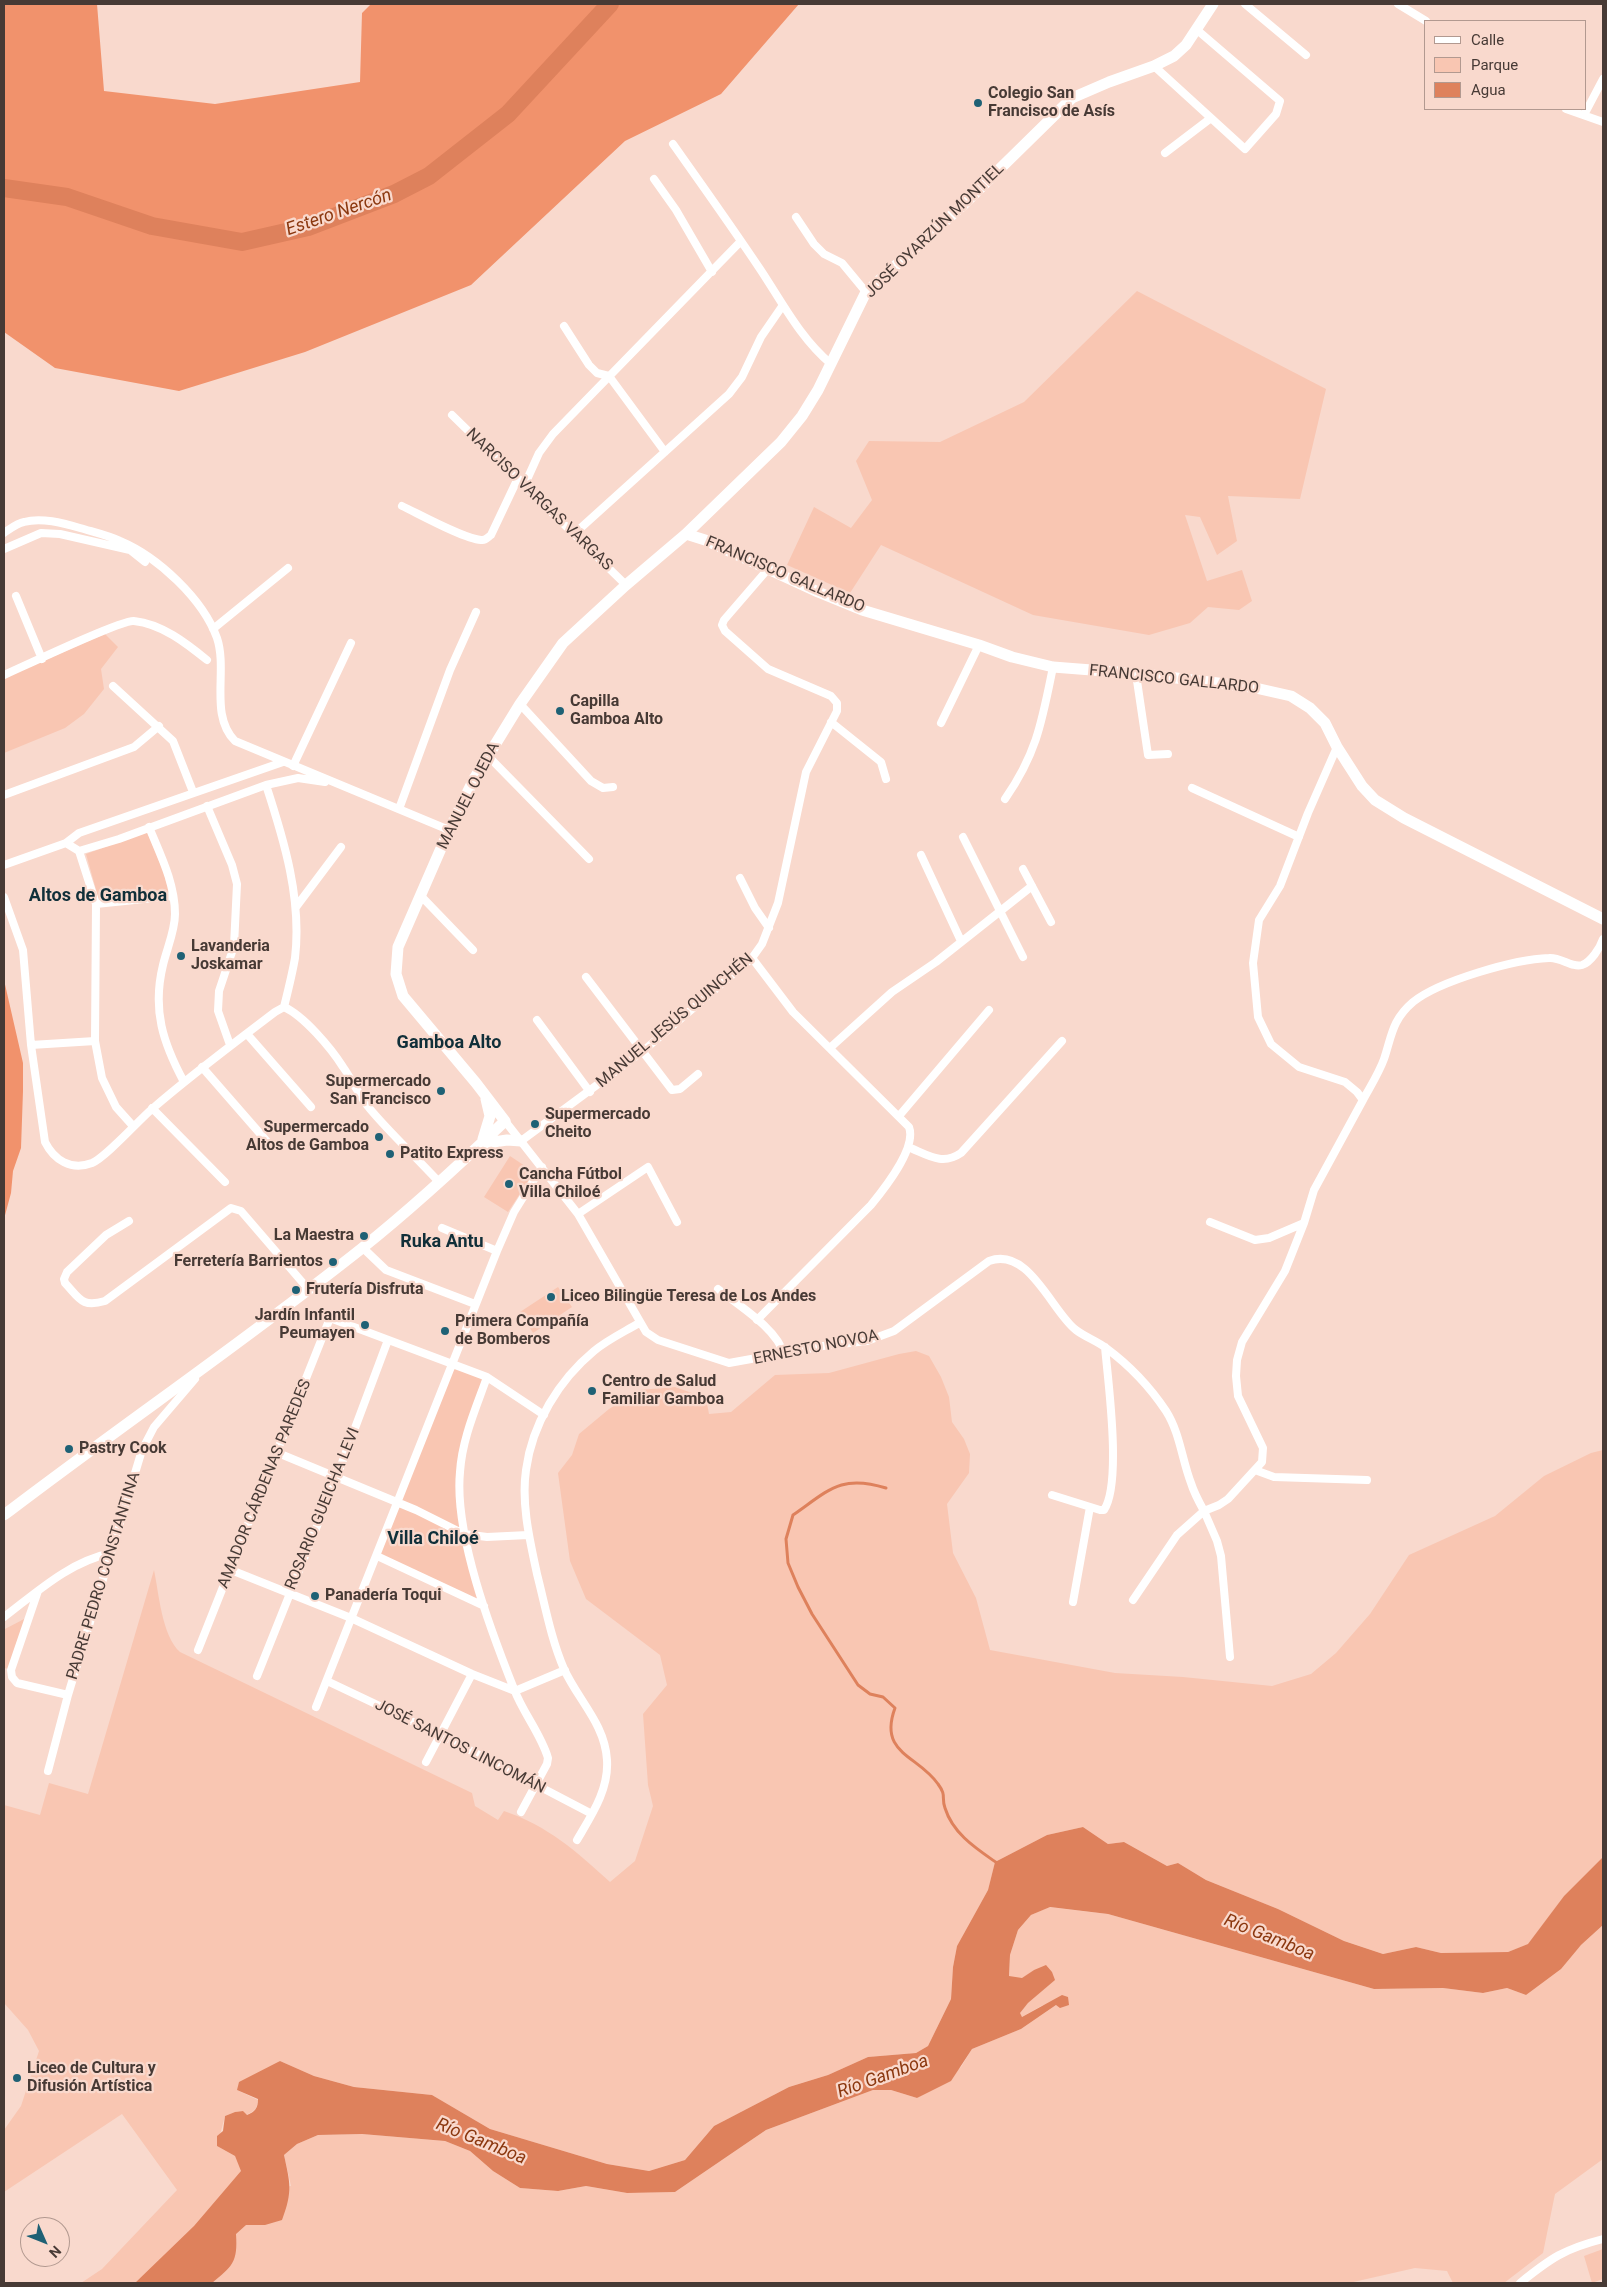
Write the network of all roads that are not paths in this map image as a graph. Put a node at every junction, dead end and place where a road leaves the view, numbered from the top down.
1 (1213, 4) edge
2 (1245, 4) edge
3 (1398, 4) edge
4 (1424, 20) edge
5 (1196, 29) junction
6 (1306, 55) dead end
7 (1154, 66) junction
8 (1603, 79) edge
9 (1587, 109) edge
10 (1569, 110) edge
11 (1587, 110) edge
12 (1584, 115) junction
13 (1211, 118) junction
14 (1603, 122) edge
15 (673, 144) dead end
16 (1165, 153) dead end
17 (654, 179) dead end
18 (796, 217) dead end
19 (741, 241) junction
20 (712, 272) junction
21 (866, 292) junction
22 (783, 305) junction
23 (564, 326) dead end
24 (831, 364) junction
25 (609, 376) junction
26 (452, 415) dead end
27 (665, 452) junction
28 (518, 478) junction
29 (525, 484) junction
30 (402, 506) dead end
31 (4, 532) edge
32 (574, 534) junction
33 (686, 534) junction
34 (4, 549) edge
35 (145, 562) dead end
36 (288, 568) dead end
37 (768, 569) junction
38 (626, 585) junction
39 (16, 596) dead end
40 (476, 612) dead end
41 (213, 628) junction
42 (351, 643) dead end
43 (979, 645) junction
44 (42, 659) junction
45 (207, 660) dead end
46 (1053, 667) junction
47 (1136, 674) junction
48 (4, 675) edge
49 (113, 686) dead end
50 (520, 704) junction
51 (831, 722) junction
52 (941, 723) dead end
53 (159, 726) junction
54 (1337, 747) junction
55 (1168, 754) dead end
56 (488, 756) junction
57 (283, 762) junction
58 (293, 766) junction
59 (886, 779) dead end
60 (266, 785) junction
61 (339, 785) junction
62 (613, 787) dead end
63 (1192, 788) dead end
64 (193, 792) junction
65 (4, 795) edge
66 (1005, 799) dead end
67 (207, 806) junction
68 (399, 809) junction
69 (149, 827) junction
70 (449, 830) junction
71 (963, 837) dead end
72 (1299, 837) junction
73 (66, 843) junction
74 (341, 847) dead end
75 (79, 851) junction
76 (922, 855) dead end
77 (589, 859) dead end
78 (4, 865) edge
79 (1023, 869) dead end
80 (740, 878) dead end
81 (1032, 886) junction
82 (173, 896) junction
83 (420, 896) junction
84 (4, 897) edge
85 (96, 904) junction
86 (296, 907) junction
87 (999, 912) junction
88 (1603, 919) edge
89 (1051, 922) dead end
90 (769, 928) junction
91 (1603, 939) edge
92 (961, 941) junction
93 (473, 950) dead end
94 (1023, 957) dead end
95 (752, 958) junction
96 (586, 977) dead end
97 (284, 1007) junction
98 (989, 1010) dead end
99 (537, 1020) dead end
100 (247, 1034) junction
101 (95, 1041) junction
102 (1062, 1041) dead end
103 (31, 1045) junction
104 (230, 1045) junction
105 (831, 1047) junction
106 (643, 1051) junction
107 (202, 1067) junction
108 (698, 1074) dead end
109 (184, 1082) junction
110 (590, 1092) junction
111 (485, 1095) junction
112 (1363, 1100) junction
113 (311, 1107) dead end
114 (152, 1108) junction
115 (899, 1116) junction
116 (505, 1121) junction
117 (133, 1126) junction
118 (521, 1141) junction
119 (481, 1144) junction
120 (270, 1145) dead end
121 (908, 1147) junction
122 (542, 1167) junction
123 (438, 1181) junction
124 (225, 1182) dead end
125 (578, 1214) junction
126 (129, 1221) dead end
127 (677, 1222) dead end
128 (1210, 1222) dead end
129 (1304, 1223) junction
130 (442, 1228) dead end
131 (362, 1248) junction
132 (497, 1251) junction
133 (718, 1289) dead end
134 (309, 1290) junction
135 (475, 1304) junction
136 (757, 1320) junction
137 (639, 1323) junction
138 (388, 1340) junction
139 (1105, 1347) junction
140 (784, 1355) junction
141 (453, 1364) junction
142 (203, 1370) junction
143 (487, 1377) junction
144 (544, 1414) junction
145 (278, 1453) junction
146 (1255, 1470) junction
147 (337, 1476) junction
148 (1367, 1480) dead end
149 (1052, 1495) dead end
150 (398, 1503) junction
151 (1090, 1507) junction
152 (1204, 1511) junction
153 (4, 1515) edge
154 (464, 1534) junction
155 (528, 1535) junction
156 (111, 1553) junction
157 (377, 1556) junction
158 (231, 1570) junction
159 (38, 1591) junction
160 (290, 1593) junction
161 (1133, 1600) dead end
162 (1074, 1602) dead end
163 (484, 1606) junction
164 (4, 1617) edge
165 (351, 1618) junction
166 (198, 1650) dead end
167 (1230, 1658) dead end
168 (565, 1670) junction
169 (472, 1674) junction
170 (256, 1676) dead end
171 (327, 1680) junction
172 (514, 1691) junction
173 (68, 1695) junction
174 (316, 1707) dead end
175 (441, 1735) junction
176 (426, 1762) dead end
177 (48, 1771) dead end
178 (536, 1785) junction
179 (521, 1812) dead end
180 (592, 1814) junction
181 (577, 1840) dead end
182 (1603, 2239) edge
183 (1520, 2283) edge

1 - 5 street, JOSÉ OYARZÚN MONTIEL
2 - 6 street
3 - 4 street
5 - 7 street, JOSÉ OYARZÚN MONTIEL
5 - 13 street
7 - 13 street
7 - 21 street, JOSÉ OYARZÚN MONTIEL
8 - 9 street
10 - 12 street
11 - 12 street
12 - 14 street
13 - 16 street
15 - 19 street
17 - 20 street
18 - 21 street
19 - 20 street
19 - 22 street
20 - 25 street
21 - 24 street, JOSÉ OYARZÚN MONTIEL
22 - 24 street
22 - 27 street
23 - 25 street
24 - 33 street, JOSÉ OYARZÚN MONTIEL
25 - 27 street
25 - 29 street
26 - 28 street, NARCISO VARGAS VARGAS
27 - 32 street
28 - 29 street, NARCISO VARGAS VARGAS
28 - 30 street
29 - 32 street, NARCISO VARGAS VARGAS
31 - 41 street
32 - 38 street, NARCISO VARGAS VARGAS
33 - 37 street, FRANCISCO GALLARDO
33 - 38 street, MANUEL OJEDA
34 - 35 street
36 - 41 street
37 - 43 street, FRANCISCO GALLARDO
37 - 51 street, MANUEL JESÚS QUINCHÉN
38 - 50 street, MANUEL OJEDA
39 - 44 street
40 - 68 street
41 - 57 street
42 - 58 street
43 - 46 street, FRANCISCO GALLARDO
43 - 52 street
44 - 45 street
44 - 48 street
46 - 47 street, FRANCISCO GALLARDO
46 - 66 street
47 - 54 street, FRANCISCO GALLARDO
47 - 55 street
49 - 53 street
50 - 56 street, MANUEL OJEDA
50 - 62 street
51 - 59 street
51 - 90 street, MANUEL JESÚS QUINCHÉN
53 - 64 street
53 - 65 street
54 - 72 street
54 - 88 street, FRANCISCO GALLARDO
56 - 70 street, MANUEL OJEDA
56 - 77 street
57 - 58 street
57 - 64 street
58 - 61 street
60 - 61 street
60 - 67 street
60 - 86 street
61 - 68 street
63 - 72 street
64 - 73 street
67 - 69 street
67 - 104 street
68 - 70 street
69 - 75 street
69 - 82 street
70 - 83 street, MANUEL OJEDA
71 - 87 street
72 - 112 street
73 - 75 street
73 - 78 street
74 - 86 street
75 - 85 street
76 - 92 street
79 - 81 street
80 - 90 street
81 - 87 street
81 - 89 street
82 - 85 street
82 - 109 street
83 - 93 street
83 - 111 street, MANUEL OJEDA
84 - 103 street
85 - 101 street
86 - 97 street
87 - 92 street
87 - 94 street
90 - 95 street, MANUEL JESÚS QUINCHÉN
91 - 112 street
92 - 105 street
95 - 105 street
95 - 106 street, MANUEL JESÚS QUINCHÉN
96 - 106 street
97 - 100 street
97 - 123 street
98 - 115 street
99 - 110 street
100 - 104 street
100 - 113 street
101 - 103 street
101 - 117 street
102 - 121 street
103 - 117 street
104 - 107 street
105 - 115 street
106 - 108 street
106 - 110 street, MANUEL JESÚS QUINCHÉN
107 - 109 street
107 - 120 street
109 - 114 street
110 - 118 street, MANUEL JESÚS QUINCHÉN
111 - 116 street, ERNESTO NOVOA
111 - 119 street
112 - 129 street
114 - 117 street
114 - 124 street
115 - 121 street
116 - 118 street, ERNESTO NOVOA
116 - 119 street
118 - 119 street
118 - 122 street, ERNESTO NOVOA
119 - 123 street
121 - 136 street
122 - 125 street, ERNESTO NOVOA
122 - 132 street
123 - 131 street
125 - 127 street
125 - 137 street, ERNESTO NOVOA
126 - 134 street
128 - 129 street
129 - 146 street
130 - 132 street
131 - 134 street
131 - 135 street
132 - 135 street
133 - 136 street
134 - 142 street
135 - 141 street
136 - 140 street
137 - 140 street, ERNESTO NOVOA
137 - 144 street
138 - 141 street
138 - 145 street, AMADOR CÁRDENAS PAREDES
138 - 147 street, ROSARIO GUEICHA LEVI
139 - 140 street, ERNESTO NOVOA
139 - 151 street
139 - 152 street, ERNESTO NOVOA
141 - 143 street
141 - 150 street
142 - 153 street
142 - 156 street, PADRE PEDRO CONSTANTINA
143 - 144 street
143 - 154 street
144 - 155 street
145 - 147 street
145 - 158 street, AMADOR CÁRDENAS PAREDES
146 - 148 street
146 - 152 street
147 - 150 street
147 - 160 street, ROSARIO GUEICHA LEVI
149 - 151 street
150 - 154 street
150 - 157 street
151 - 162 street
152 - 161 street
152 - 167 street, ERNESTO NOVOA
154 - 155 street
154 - 163 street
155 - 168 street
156 - 159 street
156 - 173 street, PADRE PEDRO CONSTANTINA
157 - 163 street
157 - 165 street
158 - 160 street
158 - 166 street, AMADOR CÁRDENAS PAREDES
159 - 164 street
159 - 173 street
160 - 165 street
160 - 170 street, ROSARIO GUEICHA LEVI
163 - 172 street
165 - 169 street
165 - 171 street
168 - 172 street
168 - 180 street
169 - 172 street
169 - 175 street
171 - 174 street
171 - 175 street, JOSÉ SANTOS LINCOMÁN
172 - 178 street
173 - 177 street, PADRE PEDRO CONSTANTINA
175 - 176 street
175 - 178 street, JOSÉ SANTOS LINCOMÁN
178 - 179 street
178 - 180 street, JOSÉ SANTOS LINCOMÁN
180 - 181 street
182 - 183 street

